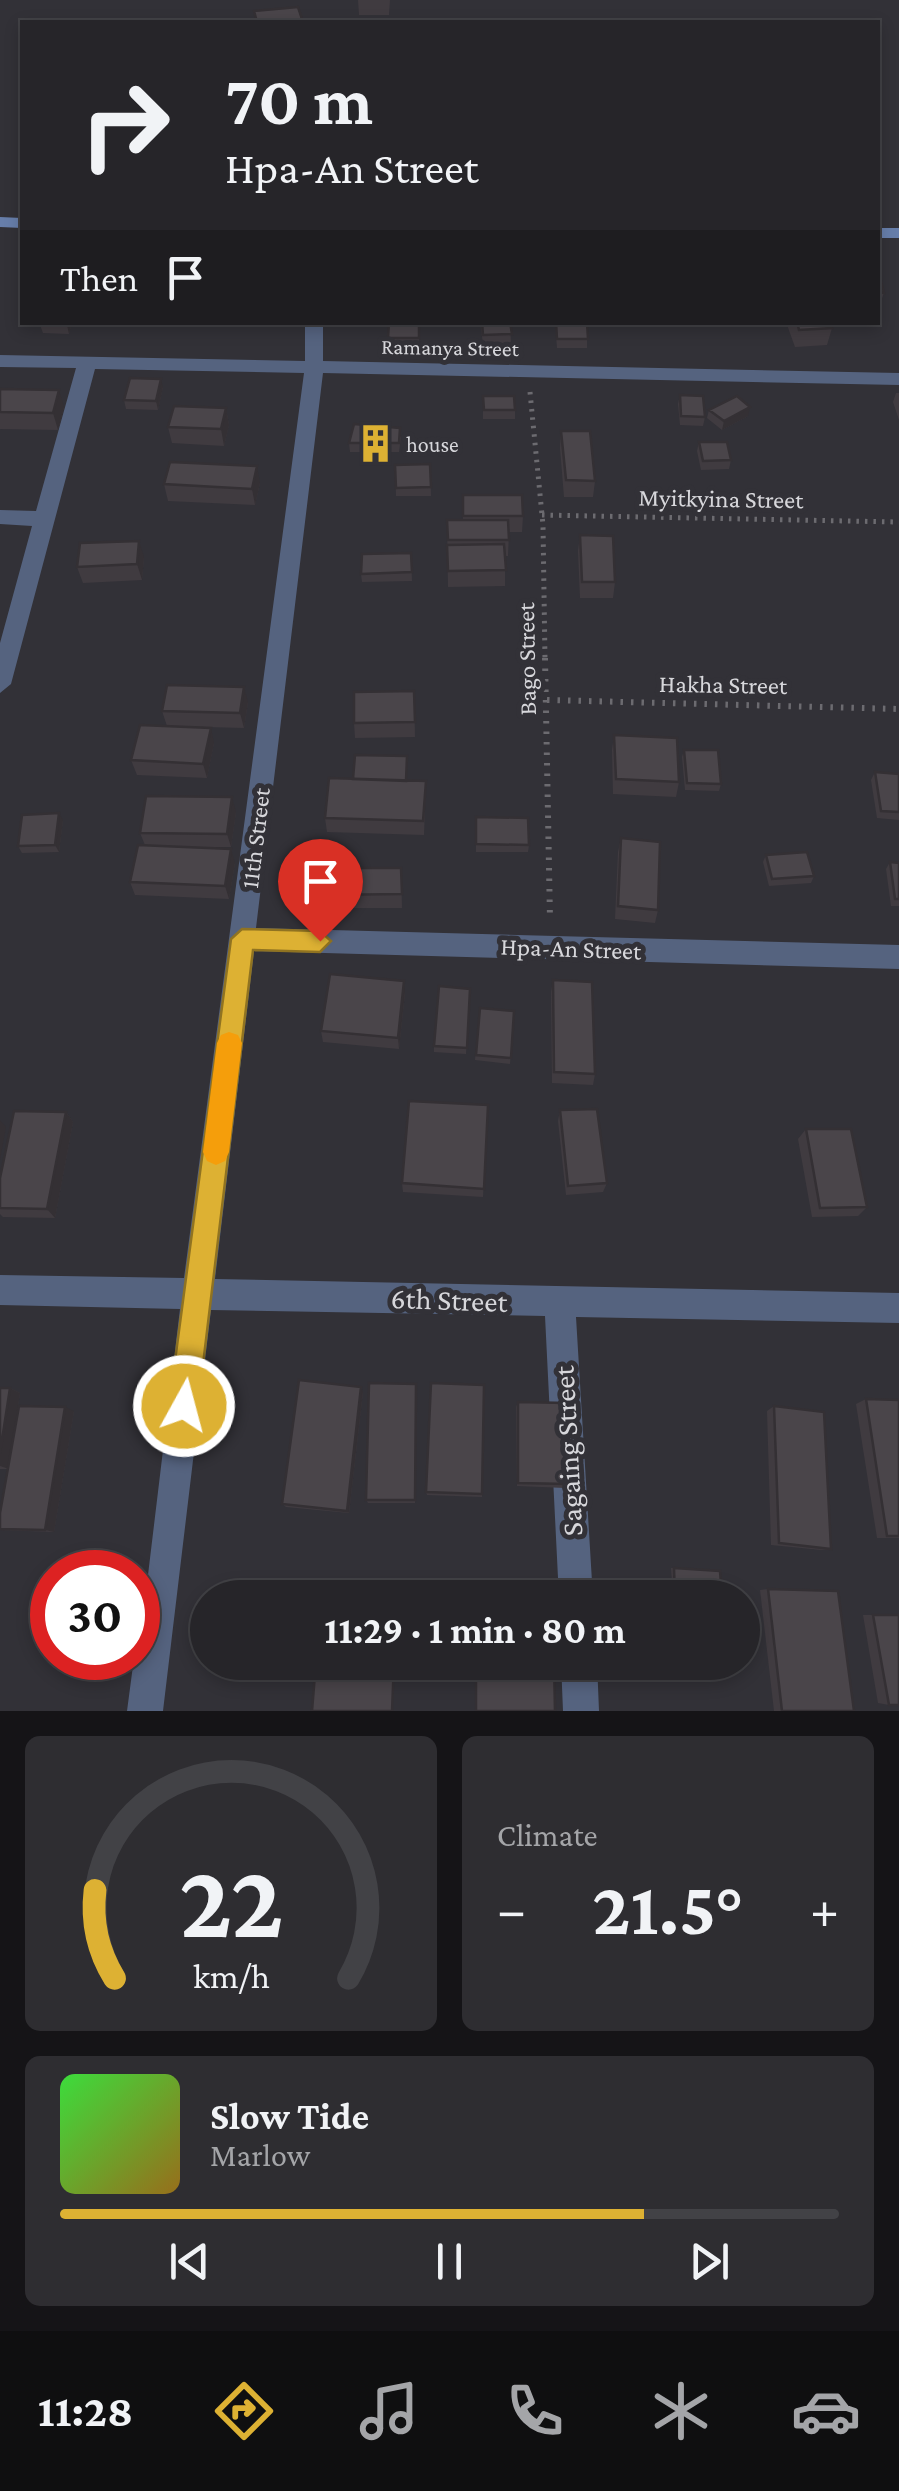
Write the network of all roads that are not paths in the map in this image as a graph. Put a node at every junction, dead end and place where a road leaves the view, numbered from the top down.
1 (314, 325) edge
2 (0, 360) edge
3 (86, 362) junction
4 (314, 367) junction
5 (899, 379) edge
6 (0, 517) edge
7 (44, 520) junction
8 (0, 684) edge
9 (242, 939) junction
10 (899, 956) edge
11 (0, 1290) edge
12 (198, 1292) junction
13 (560, 1304) junction
14 (899, 1308) edge
15 (575, 1580) edge
16 (580, 1680) edge
17 (145, 1711) edge
18 (582, 1711) edge

1 - 4 street, 11th Street
2 - 3 street, Ramanya Street
3 - 4 street, Ramanya Street
3 - 7 street
4 - 5 street, Ramanya Street
4 - 9 street, 11th Street
6 - 7 street
7 - 8 street
9 - 10 street, Hpa-An Street
9 - 12 street, 11th Street
11 - 12 street, 6th Street
12 - 13 street, 6th Street
12 - 17 street, 11th Street
13 - 14 street, 6th Street
13 - 15 street, Sagaing Street
16 - 18 street

